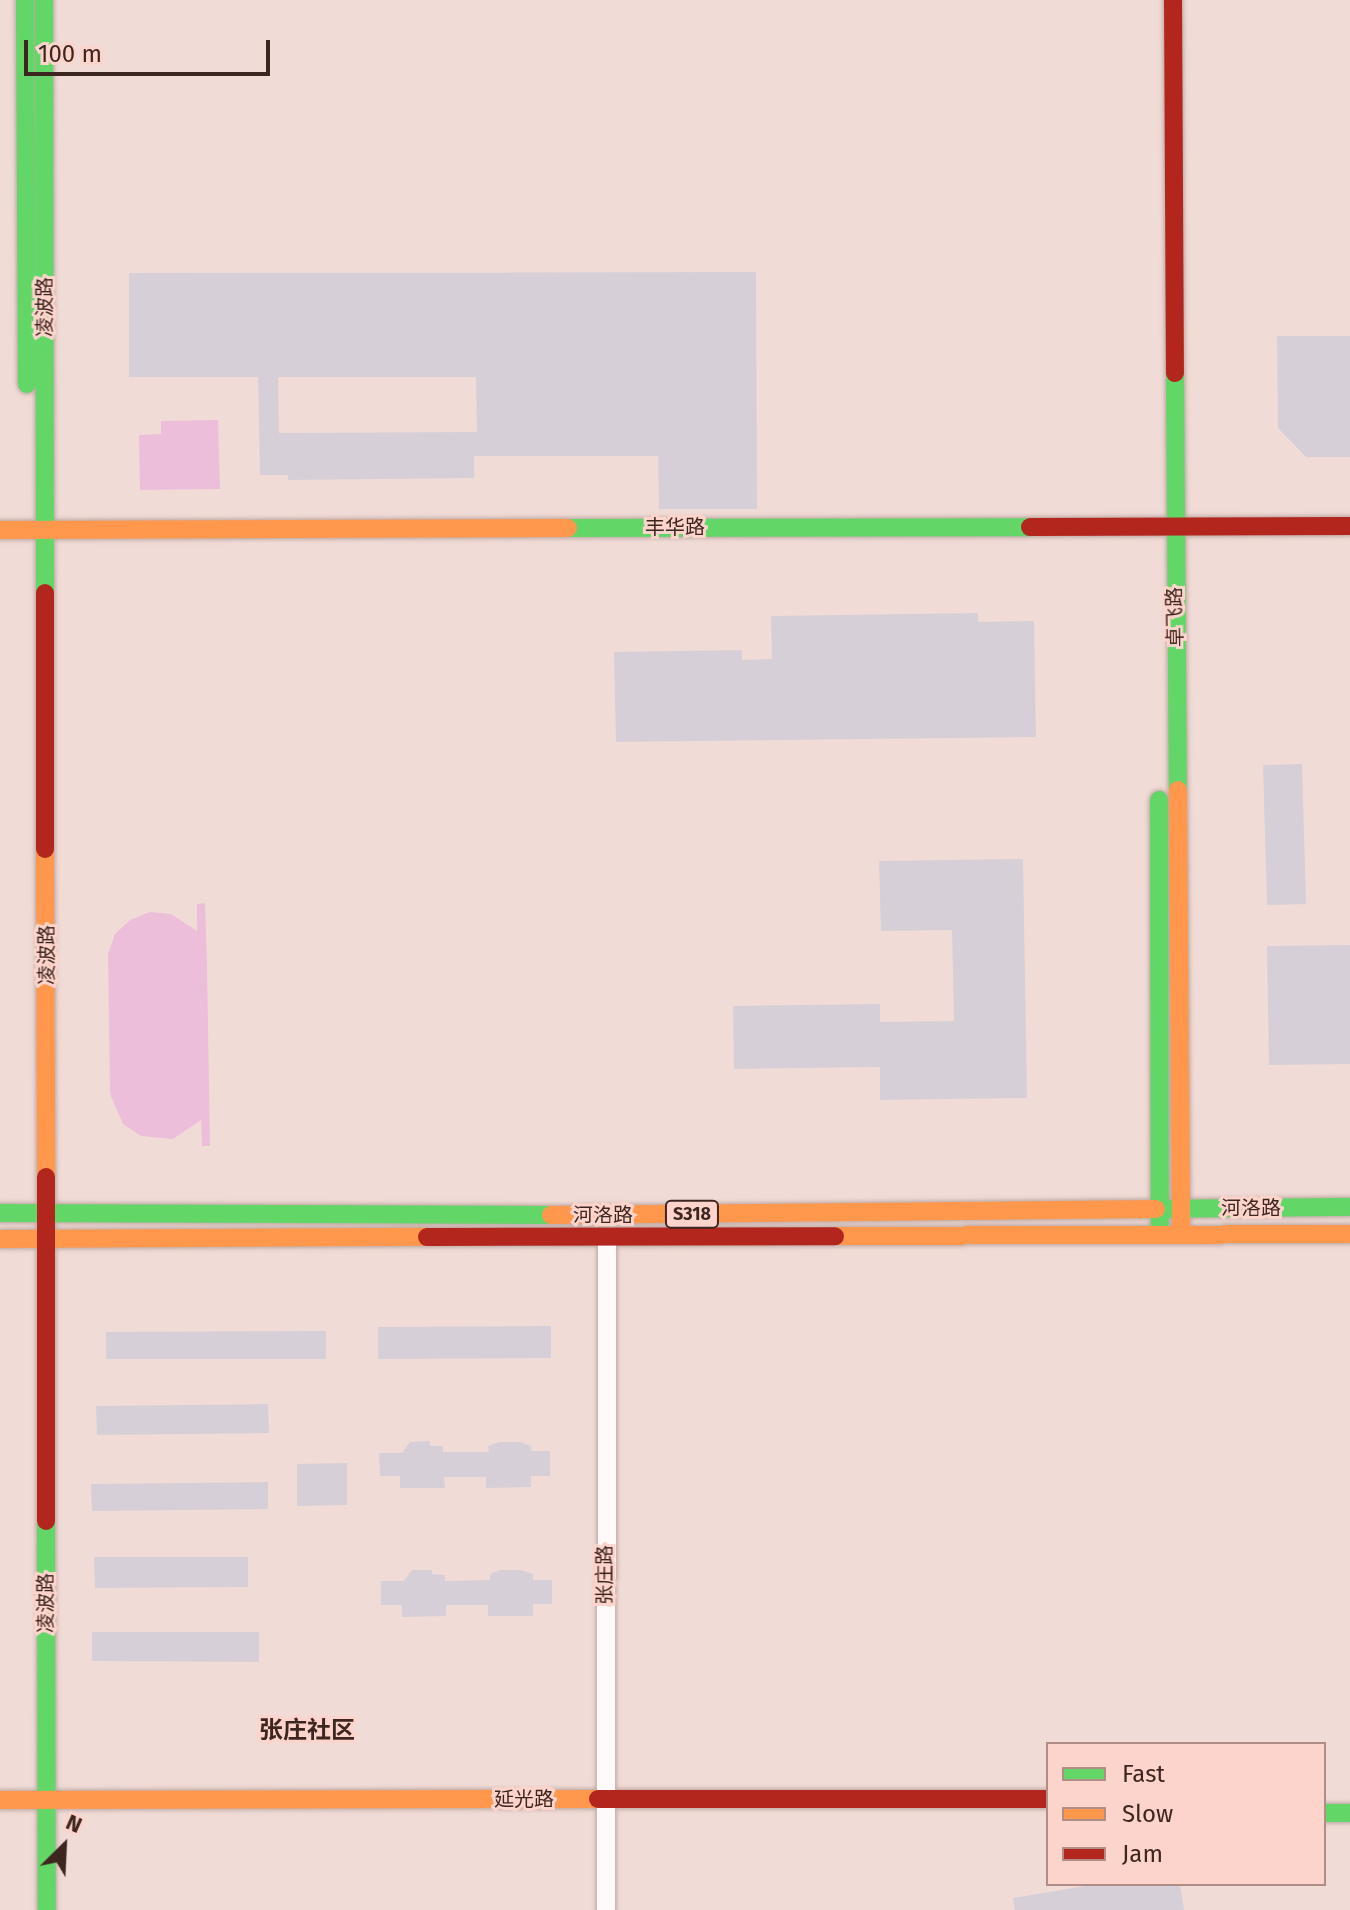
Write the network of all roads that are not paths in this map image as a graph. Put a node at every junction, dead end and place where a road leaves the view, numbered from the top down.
1 (25, 0) edge
2 (44, 0) edge
3 (1158, 0) edge
4 (1173, 0) edge
5 (1350, 526) edge
6 (0, 530) edge
7 (1167, 533) junction
8 (38, 535) junction
9 (1350, 537) edge
10 (0, 540) edge
11 (1350, 1207) edge
12 (1160, 1208) junction
13 (1181, 1208) junction
14 (41, 1212) junction
15 (0, 1213) edge
16 (1160, 1234) junction
17 (1350, 1234) edge
18 (1181, 1235) junction
19 (0, 1239) edge
20 (41, 1239) junction
21 (607, 1240) junction
22 (1046, 1799) edge
23 (1326, 1799) edge
24 (1350, 1799) edge
25 (0, 1800) edge
26 (41, 1806) junction
27 (605, 1806) junction
28 (0, 1813) edge
29 (1046, 1813) edge
30 (1326, 1813) edge
31 (1350, 1813) edge
32 (38, 1910) edge
33 (47, 1910) edge
34 (606, 1910) edge

1 - 8 street, 凌波路
2 - 8 street, 凌波路
3 - 7 street, 卓飞路
4 - 7 street, 卓飞路
5 - 7 street, 丰华路
6 - 8 street, 丰华路
7 - 8 street, 丰华路
7 - 9 street, 丰华路
7 - 12 street, 卓飞路
7 - 13 street, 卓飞路
8 - 10 street, 丰华路
8 - 14 street, 凌波路
11 - 13 street, 河洛路 / S318
12 - 13 street, 河洛路 / S318
12 - 14 street, 河洛路 / S318
12 - 16 street, 卓飞路
13 - 18 street, 卓飞路
14 - 15 street, 河洛路 / S318
14 - 20 street, 凌波路
16 - 18 street, 河洛路 / S318
16 - 21 street, 河洛路 / S318
17 - 18 street, 河洛路 / S318
19 - 20 street, 河洛路 / S318
20 - 21 street, 河洛路 / S318
20 - 26 street, 凌波路
21 - 27 street, 张庄路
22 - 27 street, 延光路
23 - 24 street
25 - 26 street, 延光路
26 - 27 street, 延光路
26 - 28 street, 延光路
26 - 32 street, 凌波路
26 - 33 street, 凌波路
27 - 29 street, 延光路
27 - 34 street, 张庄路
30 - 31 street

